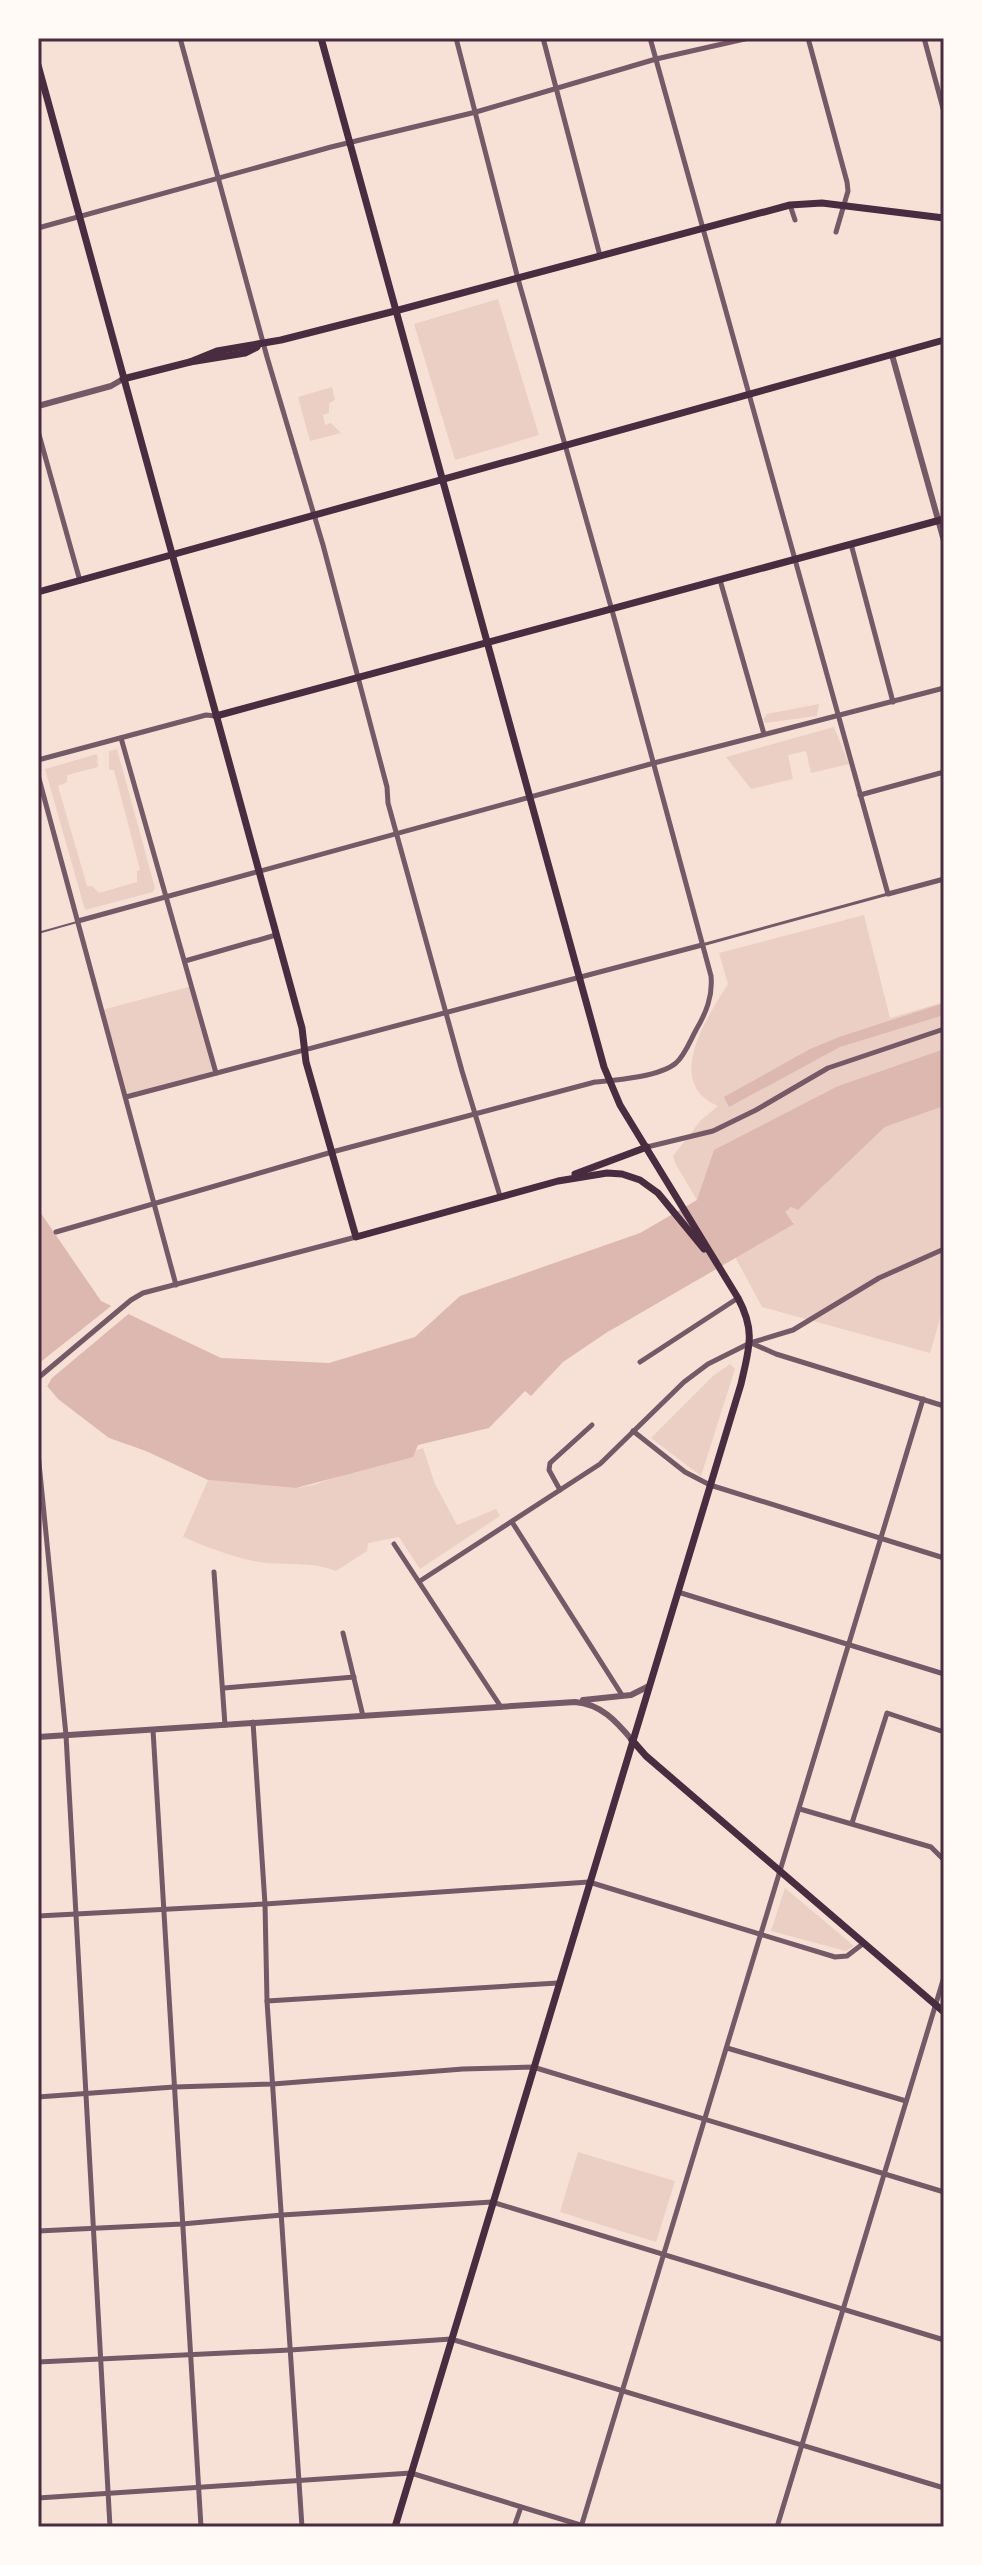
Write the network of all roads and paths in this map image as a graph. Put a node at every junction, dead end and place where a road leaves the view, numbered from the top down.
1 (180, 38) edge
2 (321, 38) edge
3 (456, 38) edge
4 (543, 38) edge
5 (650, 38) edge
6 (749, 38) edge
7 (808, 38) edge
8 (924, 38) edge
9 (656, 59) junction
10 (38, 65) edge
11 (557, 89) junction
12 (476, 112) junction
13 (944, 112) edge
14 (350, 144) junction
15 (217, 177) junction
16 (790, 205) junction
17 (843, 206) junction
18 (79, 217) junction
19 (944, 218) edge
20 (795, 220) dead end
21 (38, 228) edge
22 (703, 228) junction
23 (836, 232) dead end
24 (600, 256) junction
25 (518, 279) junction
26 (395, 311) junction
27 (944, 340) edge
28 (263, 344) junction
29 (892, 355) junction
30 (123, 379) junction
31 (750, 394) junction
32 (38, 406) edge
33 (38, 431) edge
34 (565, 444) junction
35 (441, 479) junction
36 (312, 515) junction
37 (941, 520) edge
38 (944, 541) edge
39 (851, 544) junction
40 (171, 555) junction
41 (795, 559) junction
42 (720, 580) junction
43 (80, 581) junction
44 (38, 592) edge
45 (612, 609) junction
46 (486, 643) junction
47 (358, 678) junction
48 (944, 688) edge
49 (893, 702) junction
50 (216, 716) junction
51 (838, 716) junction
52 (764, 734) junction
53 (121, 738) junction
54 (38, 760) edge
55 (654, 763) junction
56 (944, 772) edge
57 (38, 775) edge
58 (860, 795) junction
59 (528, 799) junction
60 (397, 834) junction
61 (259, 872) junction
62 (944, 879) edge
63 (888, 894) junction
64 (166, 897) junction
65 (78, 921) junction
66 (38, 933) edge
67 (277, 934) junction
68 (702, 945) junction
69 (185, 961) junction
70 (578, 977) junction
71 (446, 1012) junction
72 (944, 1029) edge
73 (305, 1050) junction
74 (216, 1073) junction
75 (609, 1081) junction
76 (126, 1097) junction
77 (476, 1114) junction
78 (647, 1147) junction
79 (332, 1152) junction
80 (558, 1181) junction
81 (500, 1196) junction
82 (155, 1203) junction
83 (56, 1232) dead end
84 (356, 1237) junction
85 (944, 1249) edge
86 (727, 1279) junction
87 (176, 1285) junction
88 (738, 1298) junction
89 (750, 1343) junction
90 (640, 1362) dead end
91 (38, 1378) edge
92 (923, 1399) junction
93 (944, 1406) edge
94 (592, 1425) dead end
95 (633, 1431) junction
96 (38, 1453) edge
97 (710, 1485) junction
98 (561, 1491) junction
99 (512, 1522) junction
100 (882, 1539) junction
101 (394, 1544) dead end
102 (944, 1558) edge
103 (214, 1572) dead end
104 (420, 1581) junction
105 (678, 1592) junction
106 (343, 1633) dead end
107 (850, 1646) junction
108 (944, 1674) edge
109 (354, 1677) junction
110 (649, 1686) junction
111 (224, 1688) junction
112 (622, 1695) junction
113 (575, 1702) junction
114 (501, 1707) junction
115 (363, 1716) junction
116 (253, 1722) junction
117 (225, 1725) junction
118 (153, 1730) junction
119 (944, 1732) edge
120 (66, 1735) junction
121 (38, 1737) edge
122 (632, 1740) junction
123 (800, 1809) junction
124 (852, 1823) junction
125 (944, 1860) edge
126 (781, 1872) junction
127 (589, 1882) junction
128 (265, 1904) junction
129 (165, 1909) junction
130 (76, 1913) junction
131 (38, 1916) edge
132 (761, 1935) junction
133 (864, 1943) junction
134 (944, 1977) edge
135 (558, 1983) junction
136 (943, 1986) edge
137 (267, 2001) junction
138 (936, 2005) junction
139 (944, 2012) edge
140 (727, 2048) junction
141 (533, 2067) junction
142 (273, 2084) junction
143 (174, 2087) junction
144 (86, 2094) junction
145 (38, 2097) edge
146 (906, 2101) junction
147 (705, 2119) junction
148 (884, 2174) junction
149 (944, 2192) edge
150 (492, 2202) junction
151 (282, 2215) junction
152 (182, 2224) junction
153 (95, 2227) junction
154 (38, 2231) edge
155 (664, 2255) junction
156 (843, 2309) junction
157 (451, 2339) junction
158 (944, 2340) edge
159 (290, 2350) junction
160 (191, 2354) junction
161 (100, 2360) junction
162 (38, 2362) edge
163 (623, 2390) junction
164 (802, 2445) junction
165 (411, 2473) junction
166 (300, 2481) junction
167 (198, 2488) junction
168 (944, 2488) edge
169 (107, 2494) junction
170 (38, 2498) edge
171 (521, 2507) junction
172 (583, 2526) edge
173 (110, 2527) edge
174 (201, 2527) edge
175 (302, 2527) edge
176 (395, 2527) edge
177 (514, 2527) edge
178 (777, 2527) edge

1 - 15 street
2 - 14 main road
3 - 12 street
4 - 11 street
5 - 9 street
6 - 9 street
7 - 17 street
8 - 13 street
9 - 11 street
9 - 22 street
10 - 18 main road
11 - 12 street
11 - 24 street
12 - 14 street
12 - 25 street
14 - 15 street
14 - 26 main road
15 - 18 street
15 - 28 street
16 - 17 main road
16 - 20 street
16 - 22 main road
17 - 19 main road
17 - 23 street
18 - 21 street
18 - 30 main road
22 - 24 main road
22 - 31 street
24 - 25 main road
25 - 26 main road
25 - 34 street
26 - 28 main road
26 - 35 main road
27 - 29 main road
28 - 30 main road
28 - 36 street
29 - 31 main road
29 - 37 street
30 - 32 street
30 - 40 main road
31 - 34 main road
31 - 41 street
33 - 43 street
34 - 35 main road
34 - 45 street
35 - 36 main road
35 - 46 main road
36 - 40 main road
36 - 47 street
37 - 38 street
37 - 39 main road
39 - 41 main road
39 - 49 street
40 - 43 main road
40 - 50 main road
41 - 42 main road
41 - 51 street
42 - 45 main road
42 - 52 street
43 - 44 main road
45 - 46 main road
45 - 55 street
46 - 47 main road
46 - 59 main road
47 - 50 main road
47 - 60 street
48 - 49 street
49 - 51 street
50 - 53 street
50 - 61 main road
51 - 52 street
51 - 58 street
52 - 55 street
53 - 54 street
53 - 64 street
55 - 59 street
55 - 68 street
56 - 58 street
57 - 65 street
58 - 63 street
59 - 60 street
59 - 70 main road
60 - 61 street
60 - 71 street
61 - 64 street
61 - 67 main road
62 - 63 street
63 - 68 street
64 - 65 street
64 - 69 street
65 - 66 lane
65 - 76 street
67 - 69 street
67 - 73 main road
68 - 70 street
68 - 75 street
69 - 74 street
70 - 71 street
70 - 75 main road
71 - 73 street
71 - 77 street
72 - 78 street
73 - 74 street
73 - 79 main road
74 - 76 street
75 - 77 street
75 - 78 main road
76 - 82 street
77 - 79 street
77 - 81 street
78 - 80 main road
78 - 86 main road
79 - 82 street
79 - 84 main road
80 - 81 main road
80 - 86 main road
81 - 84 main road
82 - 83 street
82 - 87 street
84 - 87 street
85 - 89 street
86 - 88 main road
87 - 91 street
88 - 89 main road
88 - 90 street
89 - 92 street
89 - 95 street
89 - 97 main road
92 - 93 street
92 - 100 street
94 - 98 street
95 - 97 street
95 - 98 street
96 - 120 street
97 - 100 street
97 - 105 main road
98 - 99 street
99 - 104 street
99 - 112 street
100 - 102 street
100 - 107 street
101 - 104 street
103 - 111 street
104 - 114 street
105 - 107 street
105 - 110 main road
106 - 109 street
107 - 108 street
107 - 123 street
109 - 111 street
109 - 115 street
110 - 112 street
110 - 122 main road
111 - 117 street
112 - 113 street
113 - 114 street
113 - 122 street
114 - 115 street
115 - 116 street
116 - 117 street
116 - 128 street
117 - 118 street
118 - 120 street
118 - 129 street
119 - 124 street
120 - 121 street
120 - 130 street
122 - 126 main road
122 - 127 main road
123 - 124 street
123 - 126 street
124 - 125 street
126 - 132 street
126 - 133 main road
127 - 128 street
127 - 132 street
127 - 135 main road
128 - 129 street
128 - 137 street
129 - 130 street
129 - 143 street
130 - 131 street
130 - 144 street
132 - 133 street
132 - 140 street
133 - 138 main road
134 - 136 street
135 - 137 street
135 - 141 main road
136 - 138 street
137 - 142 street
138 - 139 main road
138 - 146 street
140 - 146 street
140 - 147 street
141 - 142 street
141 - 147 street
141 - 150 main road
142 - 143 street
142 - 151 street
143 - 144 street
143 - 152 street
144 - 145 street
144 - 153 street
146 - 148 street
147 - 148 street
147 - 155 street
148 - 149 street
148 - 156 street
150 - 151 street
150 - 155 street
150 - 157 main road
151 - 152 street
151 - 159 street
152 - 153 street
152 - 160 street
153 - 154 street
153 - 161 street
155 - 156 street
155 - 163 street
156 - 158 street
156 - 164 street
157 - 159 street
157 - 163 street
157 - 165 main road
159 - 160 street
159 - 166 street
160 - 161 street
160 - 167 street
161 - 162 street
161 - 169 street
163 - 164 street
163 - 172 street
164 - 168 street
164 - 178 street
165 - 166 street
165 - 171 street
165 - 176 main road
166 - 167 street
166 - 175 street
167 - 169 street
167 - 174 street
169 - 170 street
169 - 173 street
171 - 172 street
171 - 177 street

